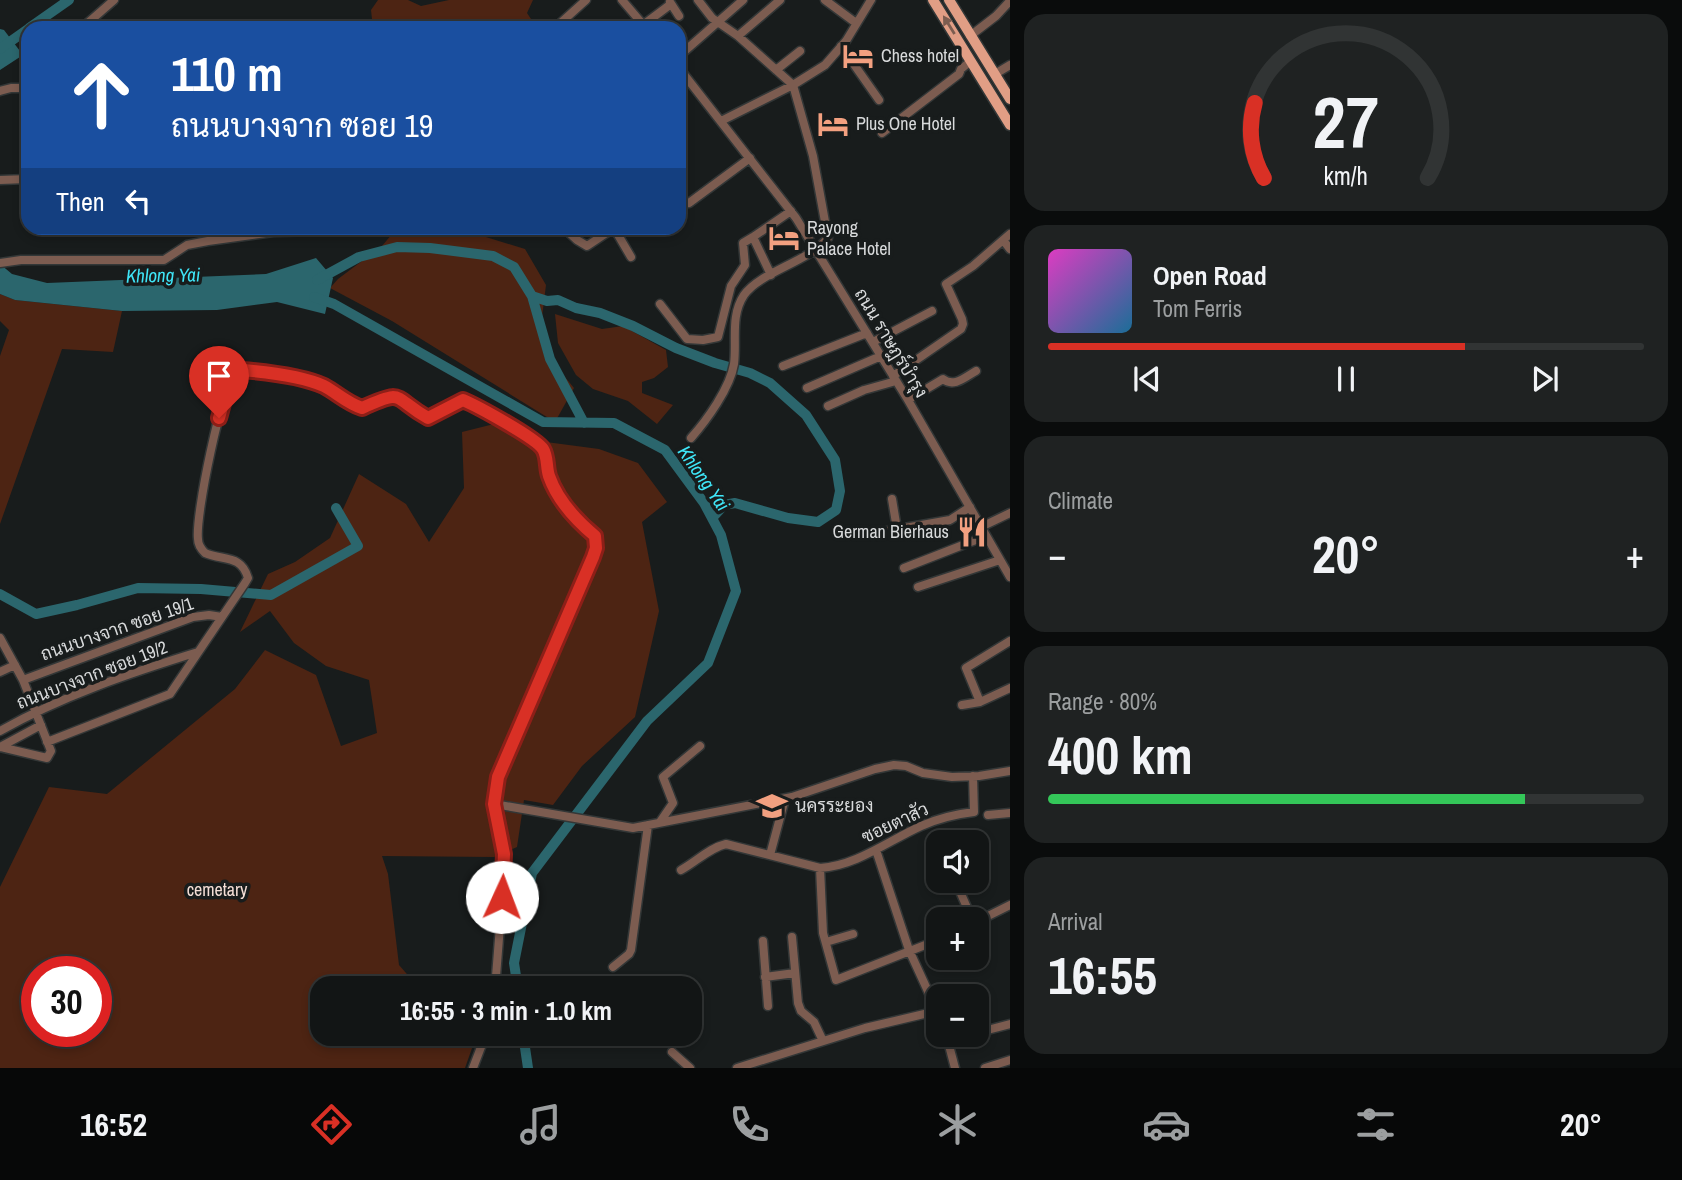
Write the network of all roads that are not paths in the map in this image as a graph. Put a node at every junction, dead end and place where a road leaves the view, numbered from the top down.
1 (114, 0) edge
2 (586, 0) edge
3 (622, 0) edge
4 (698, 0) edge
5 (743, 0) edge
6 (780, 0) edge
7 (825, 0) edge
8 (871, 0) edge
9 (933, 0) edge
10 (949, 0) edge
11 (1010, 1) edge
12 (669, 2) edge
13 (679, 16) dead end
14 (90, 21) edge
15 (563, 21) edge
16 (640, 21) edge
17 (649, 21) edge
18 (718, 22) junction
19 (856, 23) junction
20 (738, 36) junction
21 (970, 36) junction
22 (841, 46) junction
23 (686, 50) edge
24 (800, 51) dead end
25 (973, 64) junction
26 (1010, 65) edge
27 (776, 70) junction
28 (995, 74) junction
29 (686, 77) edge
30 (793, 85) junction
31 (21, 88) edge
32 (0, 92) edge
33 (1010, 99) edge
34 (879, 100) dead end
35 (721, 121) junction
36 (1010, 125) edge
37 (882, 134) dead end
38 (750, 158) junction
39 (21, 179) edge
40 (0, 180) edge
41 (689, 203) dead end
42 (791, 211) junction
43 (1010, 233) edge
44 (252, 235) edge
45 (572, 235) edge
46 (604, 235) edge
47 (618, 235) edge
48 (753, 237) junction
49 (1003, 240) junction
50 (815, 248) junction
51 (1010, 249) edge
52 (631, 257) dead end
53 (0, 263) edge
54 (771, 275) junction
55 (660, 304) dead end
56 (933, 311) dead end
57 (867, 333) junction
58 (873, 342) junction
59 (881, 356) junction
60 (783, 366) dead end
61 (976, 371) dead end
62 (895, 378) junction
63 (807, 388) dead end
64 (908, 400) junction
65 (828, 406) dead end
66 (691, 438) dead end
67 (892, 499) dead end
68 (970, 507) junction
69 (1010, 513) edge
70 (981, 527) junction
71 (897, 529) junction
72 (876, 533) dead end
73 (986, 536) junction
74 (1000, 560) junction
75 (904, 568) dead end
76 (1010, 577) edge
77 (918, 587) dead end
78 (222, 617) junction
79 (0, 638) edge
80 (1010, 641) edge
81 (198, 652) junction
82 (15, 665) junction
83 (0, 672) edge
84 (23, 680) junction
85 (1010, 688) edge
86 (979, 702) junction
87 (962, 705) dead end
88 (36, 710) junction
89 (41, 725) junction
90 (0, 731) edge
91 (47, 742) junction
92 (699, 746) dead end
93 (1010, 771) edge
94 (973, 776) junction
95 (785, 799) junction
96 (494, 804) junction
97 (1010, 813) edge
98 (988, 815) dead end
99 (660, 822) junction
100 (648, 825) junction
101 (876, 850) junction
102 (770, 855) junction
103 (820, 869) junction
104 (681, 870) dead end
105 (1010, 905) edge
106 (989, 914) edge
107 (853, 934) dead end
108 (792, 937) dead end
109 (763, 941) dead end
110 (825, 942) junction
111 (926, 944) edge
112 (909, 950) junction
113 (613, 967) dead end
114 (795, 973) junction
115 (496, 976) edge
116 (765, 976) junction
117 (926, 986) edge
118 (768, 1006) dead end
119 (926, 1015) edge
120 (1010, 1024) edge
121 (989, 1030) edge
122 (823, 1041) junction
123 (481, 1046) edge
124 (949, 1047) edge
125 (672, 1052) dead end
126 (1010, 1060) edge
127 (473, 1068) edge
128 (690, 1068) edge
129 (737, 1068) edge
130 (955, 1068) edge
131 (985, 1068) edge

1 - 14 street
2 - 15 street
3 - 16 street
4 - 18 street
5 - 18 street
6 - 20 street
7 - 19 street
8 - 19 street
25 -> 9 main road
10 - 21 main road
11 - 21 street
12 - 13 street
12 - 17 street
18 - 20 street
18 - 23 street
19 - 22 street
20 - 27 street
21 - 28 main road
22 - 30 street
22 - 34 street
24 - 27 street
25 - 36 main road
25 - 37 street
26 - 28 street
27 - 30 street
28 - 33 main road
29 - 35 street, ถนน ราษฎร์บำรุง
30 - 35 street
30 - 50 street
31 - 32 street
35 - 38 street, ถนน ราษฎร์บำรุง
38 - 41 street
38 - 42 street, ถนน ราษฎร์บำรุง
39 - 40 street
42 - 48 street
42 - 50 street, ถนน ราษฎร์บำรุง
43 - 49 street
44 - 53 street
45 - 46 street
47 - 52 street
48 - 54 street
48 - 55 street
49 - 51 street
49 - 62 street
50 - 54 street
50 - 57 street, ถนน ราษฎร์บำรุง
54 - 66 street
56 - 58 street
57 - 58 street, ถนน ราษฎร์บำรุง
57 - 60 street
58 - 59 street, ถนน ราษฎร์บำรุง
59 - 62 street, ถนน ราษฎร์บำรุง
59 - 63 street
61 - 64 street
62 - 64 street, ถนน ราษฎร์บำรุง
62 - 65 street
64 - 68 street, ถนน ราษฎร์บำรุง
67 - 71 street
68 - 70 street, ถนน ราษฎร์บำรุง
68 - 71 street
69 - 70 street
70 - 73 street, ถนน ราษฎร์บำรุง
71 - 72 street
73 - 74 street, ถนน ราษฎร์บำรุง
73 - 75 street
74 - 76 street, ถนน ราษฎร์บำรุง
74 - 77 street
78 - 81 street
78 - 84 street, ถนนบางจาก ซอย 19/1
78 - 96 street
79 - 82 street
80 - 86 street
81 - 88 street, ถนนบางจาก ซอย 19/2
81 - 91 street
82 - 83 street
82 - 84 street
84 - 88 street
85 - 86 street
86 - 87 street
88 - 89 street
88 - 90 street, ถนนบางจาก ซอย 19/2
89 - 91 street
89 - 91 street
92 - 99 street
93 - 94 street
94 - 95 street
94 - 101 street, ซอยตาสัว
95 - 99 street
95 - 102 street
96 - 100 street
96 - 115 street
97 - 98 street
99 - 100 street
100 - 113 street
101 - 103 street, ซอยตาสัว
101 - 112 street
102 - 103 street
102 - 104 street
103 - 110 street
105 - 106 street
107 - 110 street
108 - 114 street
109 - 116 street
110 - 112 street
111 - 112 street
112 - 117 street
114 - 116 street
114 - 122 street
116 - 118 street
119 - 122 street
120 - 121 street
122 - 129 street
123 - 127 street
124 - 130 street
125 - 128 street
126 - 131 street

